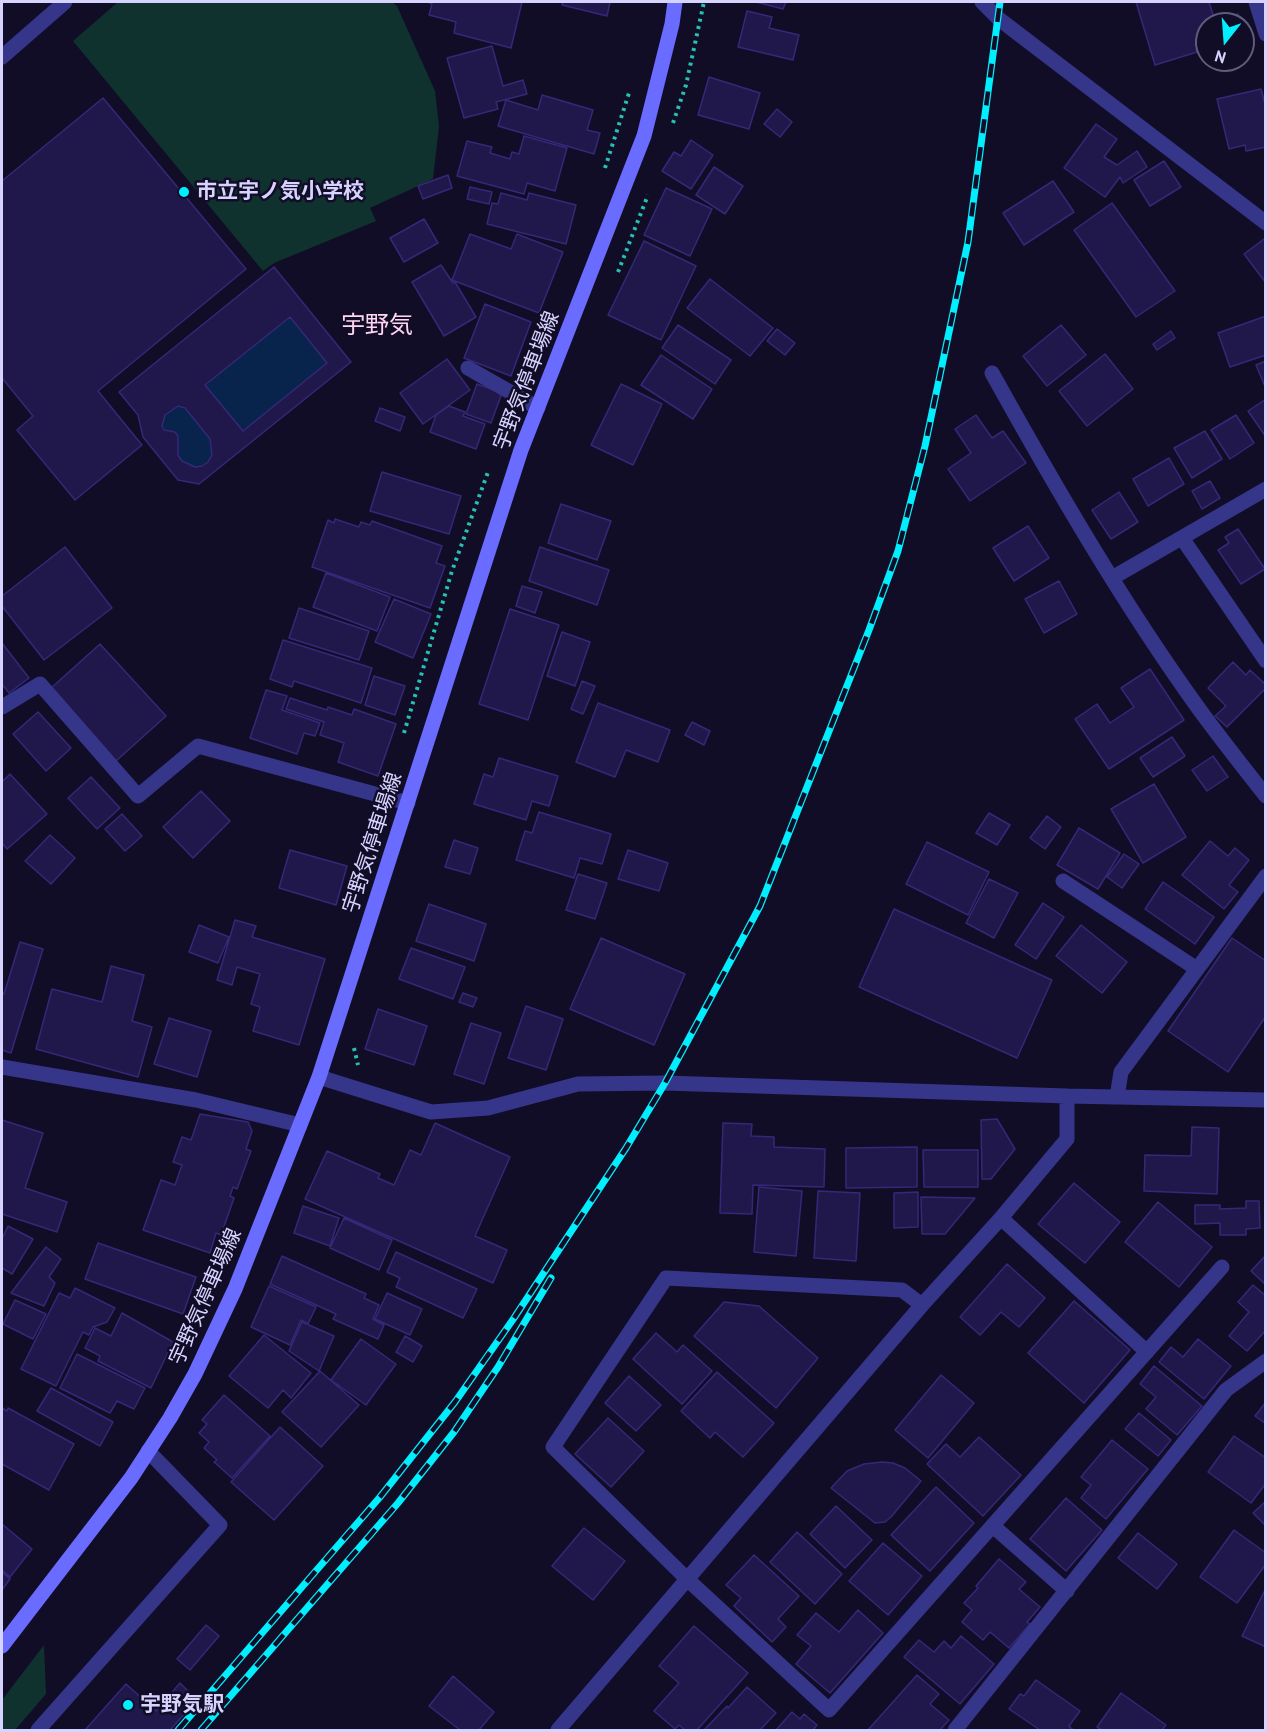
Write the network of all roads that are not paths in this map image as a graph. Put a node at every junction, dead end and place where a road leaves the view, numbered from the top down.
1 (65, 2) edge
2 (675, 2) edge
3 (982, 2) edge
4 (1256, 2) edge
5 (1266, 34) edge
6 (2, 57) edge
7 (1266, 223) edge
8 (468, 368) dead end
9 (992, 373) dead end
10 (538, 408) junction
11 (1266, 489) edge
12 (1182, 538) junction
13 (1112, 578) junction
14 (1266, 661) edge
15 (2, 707) edge
16 (1266, 796) edge
17 (408, 803) junction
18 (1266, 876) edge
19 (1063, 881) dead end
20 (1197, 969) junction
21 (2, 1067) edge
22 (319, 1077) junction
23 (1067, 1096) junction
24 (1117, 1097) junction
25 (1266, 1100) edge
26 (300, 1125) junction
27 (1001, 1218) junction
28 (1222, 1267) dead end
29 (922, 1305) junction
30 (1147, 1352) junction
31 (1266, 1362) edge
32 (147, 1451) junction
33 (993, 1526) junction
34 (687, 1579) junction
35 (1067, 1591) junction
36 (2, 1646) edge
37 (38, 1731) edge
38 (558, 1731) edge
39 (955, 1731) edge

1 - 6 street
2 - 10 main road, 宇野気停車場線
3 - 7 street
4 - 5 street
8 - 10 street
9 - 13 street
10 - 17 main road, 宇野気停車場線
11 - 12 street
12 - 13 street
12 - 14 street
13 - 16 street
15 - 17 street
17 - 22 main road, 宇野気停車場線
18 - 20 street
19 - 20 street
20 - 24 street
21 - 26 street
22 - 23 street
22 - 26 main road, 宇野気停車場線
23 - 24 street
23 - 27 street
24 - 25 street
26 - 32 main road, 宇野気停車場線
27 - 29 street
27 - 30 street
28 - 30 street
29 - 34 street
29 - 34 street
30 - 33 street
31 - 35 street
32 - 36 main road, 宇野気停車場線
32 - 37 street
33 - 34 street
33 - 35 street
34 - 38 street
35 - 39 street

